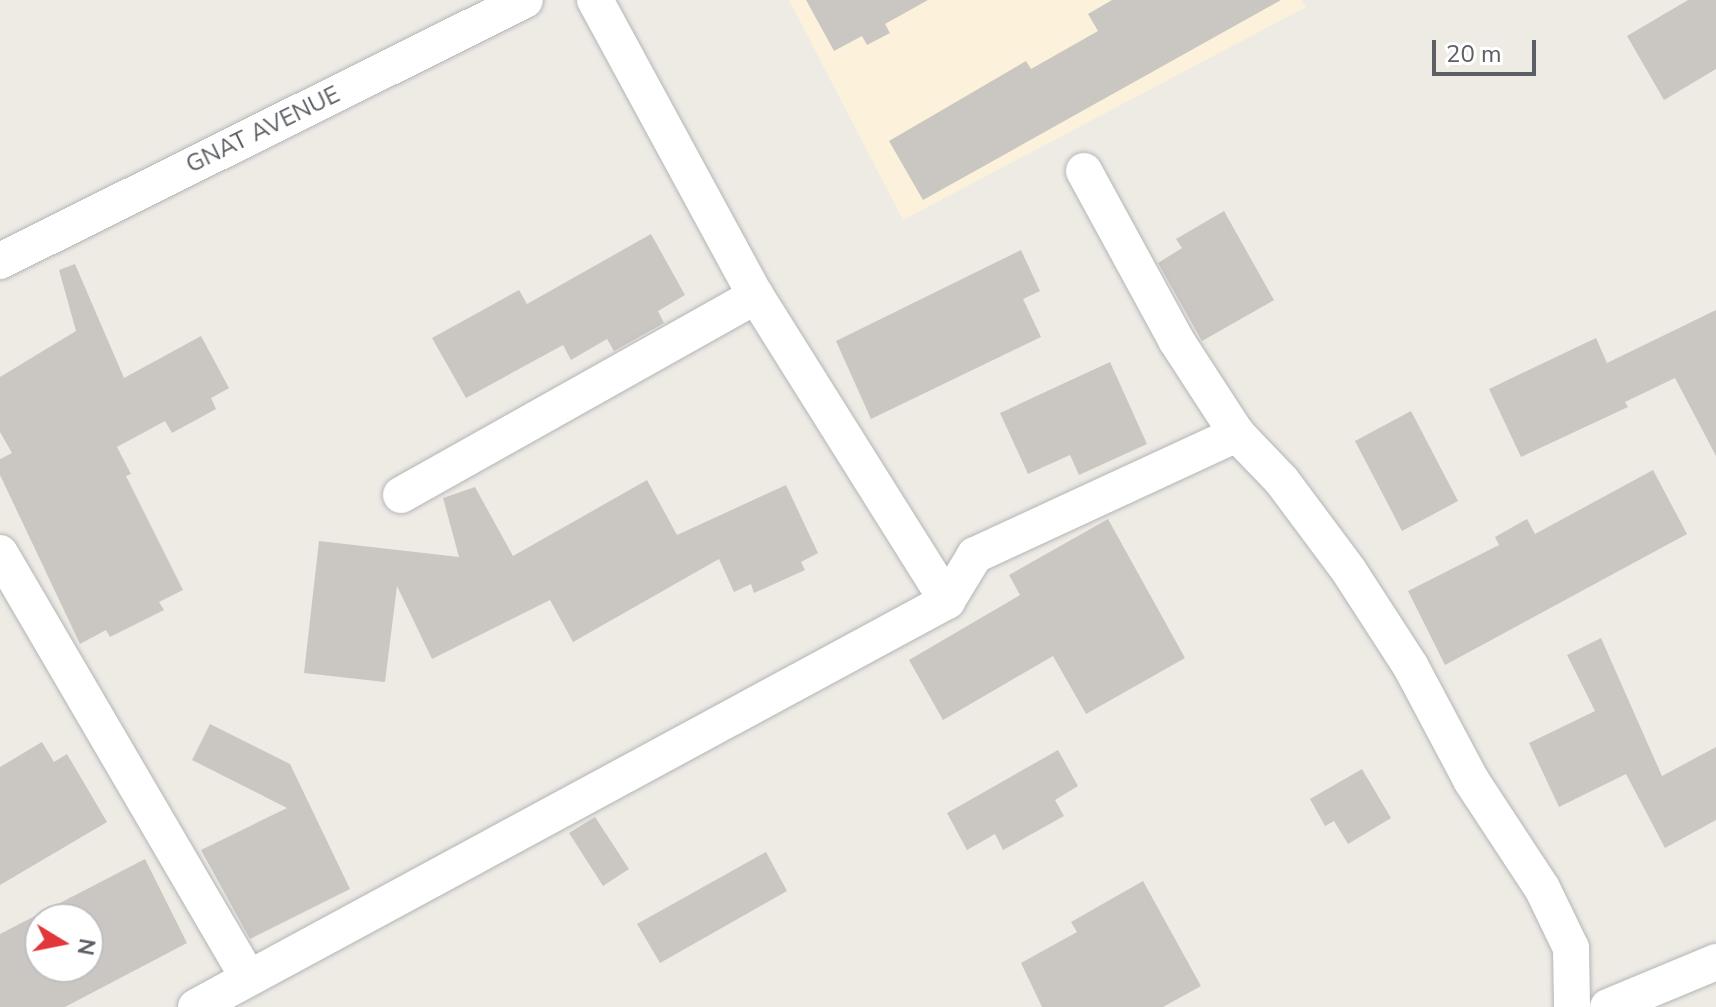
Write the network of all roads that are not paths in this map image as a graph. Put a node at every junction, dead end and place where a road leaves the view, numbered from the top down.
1 (525, 0) edge
2 (595, 0) edge
3 (1084, 171) dead end
4 (0, 261) edge
5 (756, 296) junction
6 (1237, 434) junction
7 (401, 495) dead end
8 (0, 553) edge
9 (947, 601) junction
10 (1716, 962) edge
11 (247, 975) junction
12 (196, 1007) edge
13 (1572, 1007) edge
14 (1608, 1007) edge

1 - 4 street, GNAT AVENUE
2 - 5 street
3 - 6 street
5 - 7 street
5 - 9 street
6 - 9 street
6 - 13 street
8 - 11 street
9 - 11 street
10 - 14 street
11 - 12 street

